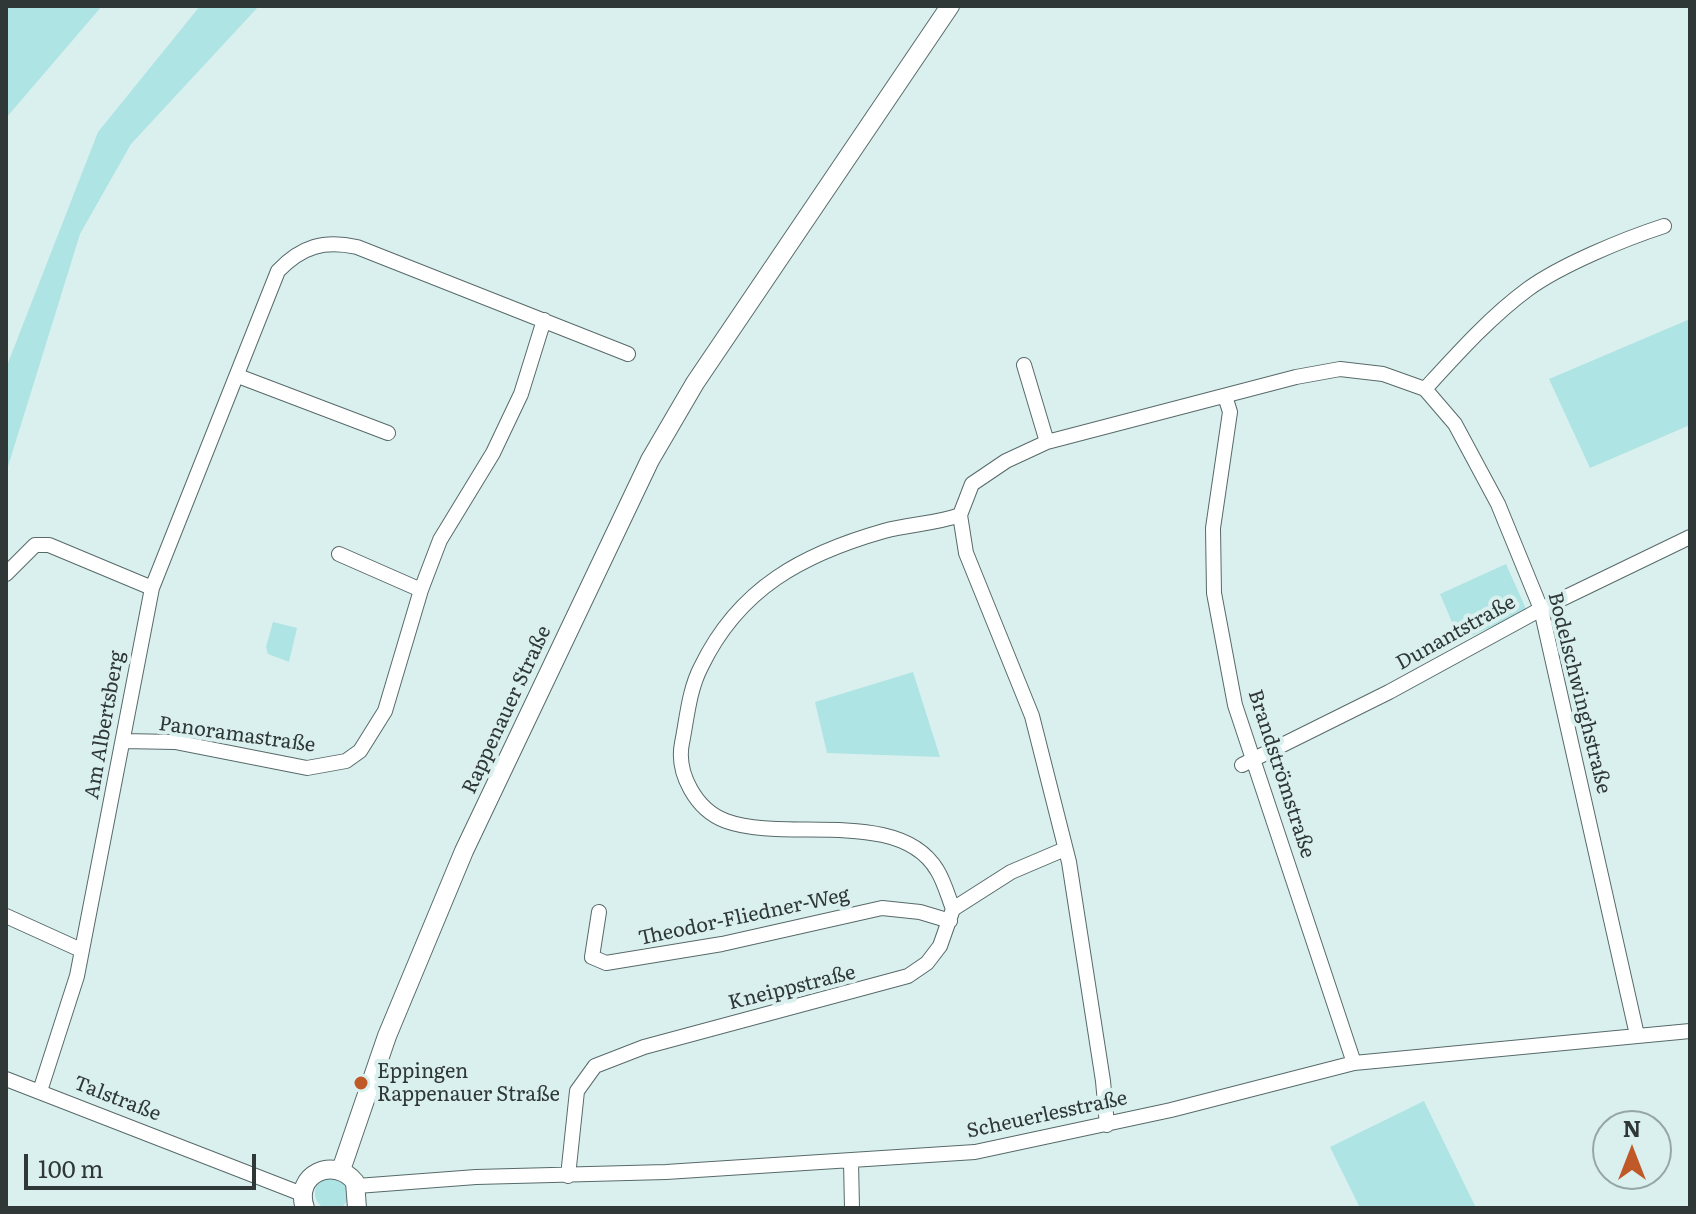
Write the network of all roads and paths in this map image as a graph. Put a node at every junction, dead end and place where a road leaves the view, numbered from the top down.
1 (950, 6) edge
2 (1664, 226) dead end
3 (544, 320) junction
4 (628, 354) dead end
5 (1024, 365) dead end
6 (238, 376) junction
7 (1425, 389) junction
8 (1225, 396) junction
9 (388, 433) dead end
10 (1047, 442) junction
11 (960, 515) junction
12 (1690, 537) edge
13 (339, 554) dead end
14 (6, 574) edge
15 (152, 588) junction
16 (421, 590) junction
17 (1541, 609) junction
18 (123, 741) junction
19 (1248, 762) junction
20 (1065, 849) junction
21 (599, 912) dead end
22 (952, 915) junction
23 (6, 916) edge
24 (81, 950) junction
25 (1690, 1031) edge
26 (1637, 1035) junction
27 (1354, 1063) junction
28 (6, 1079) edge
29 (40, 1091) junction
30 (1107, 1125) junction
31 (851, 1162) junction
32 (341, 1170) junction
33 (568, 1176) junction
34 (357, 1186) junction
35 (304, 1201) edge
36 (357, 1208) edge
37 (852, 1208) edge

1 - 32 street, Rappenauer Straße
2 - 7 street
3 - 4 street, Am Albertsberg
3 - 6 street, Am Albertsberg
3 - 16 street, Panoramastraße
5 - 10 street
6 - 9 street
6 - 15 street, Am Albertsberg
7 - 8 street, Bodelschwinghstraße
7 - 17 street, Bodelschwinghstraße
8 - 10 street, Bodelschwinghstraße
8 - 19 street, Brandströmstraße
10 - 11 street, Bodelschwinghstraße
11 - 20 street
11 - 22 street
12 - 17 street, Dunantstraße
13 - 16 street
14 - 15 street
15 - 18 street, Am Albertsberg
16 - 18 street, Panoramastraße
17 - 19 street, Dunantstraße
17 - 26 street, Bodelschwinghstraße
18 - 24 street, Am Albertsberg
19 - 27 street, Brandströmstraße
20 - 22 street
20 - 30 street
21 - 22 street, Theodor-Fliedner-Weg
22 - 33 street, Kneippstraße
23 - 24 street
24 - 29 street, Am Albertsberg
25 - 26 street, Scheuerlesstraße
26 - 27 street, Scheuerlesstraße
27 - 30 street, Scheuerlesstraße
28 - 29 street, Talstraße
29 - 35 street, Talstraße
30 - 31 street, Scheuerlesstraße
31 - 33 street, Scheuerlesstraße
31 - 37 street
32 - 34 street
32 - 35 street
33 - 34 street, Scheuerlesstraße
34 - 36 street

